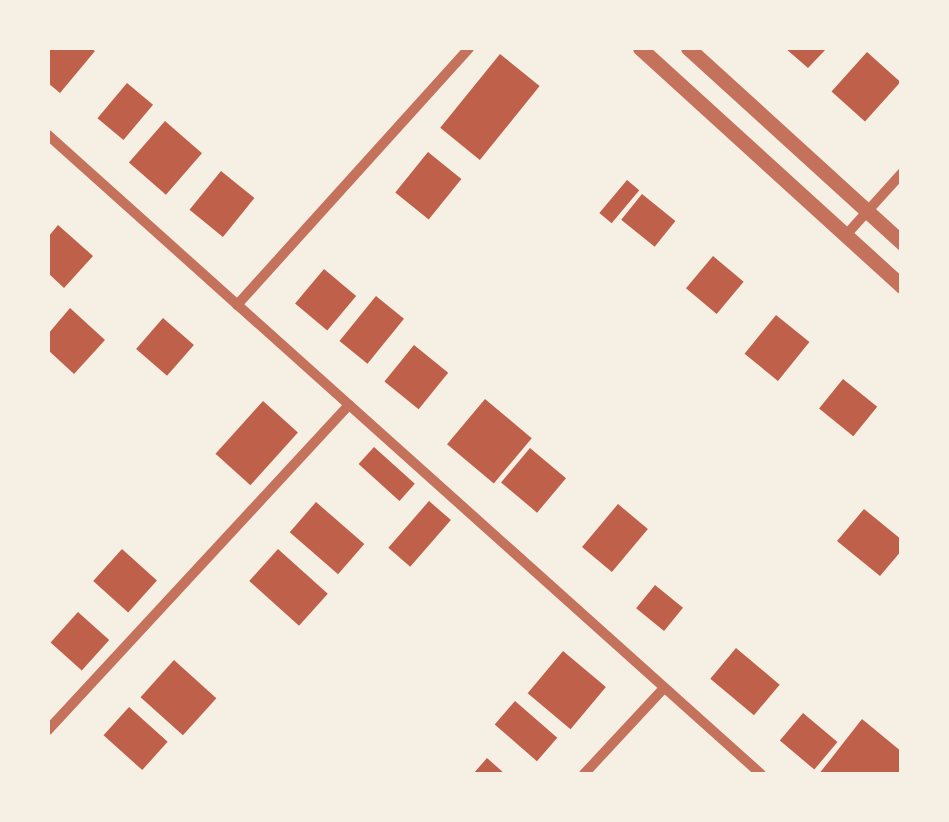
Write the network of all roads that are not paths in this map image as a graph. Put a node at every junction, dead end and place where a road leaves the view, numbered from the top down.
1 (469, 48) edge
2 (640, 48) edge
3 (688, 48) edge
4 (48, 134) edge
5 (902, 173) edge
6 (867, 212) junction
7 (846, 235) junction
8 (902, 243) edge
9 (902, 286) edge
10 (237, 305) junction
11 (349, 405) junction
12 (664, 688) junction
13 (49, 725) edge
14 (584, 774) edge
15 (761, 774) edge

1 - 10 street
2 - 7 street
3 - 6 street
4 - 10 street
5 - 6 street
6 - 7 street
6 - 8 street
7 - 9 street
10 - 11 street
11 - 12 street
11 - 13 street
12 - 14 street
12 - 15 street

